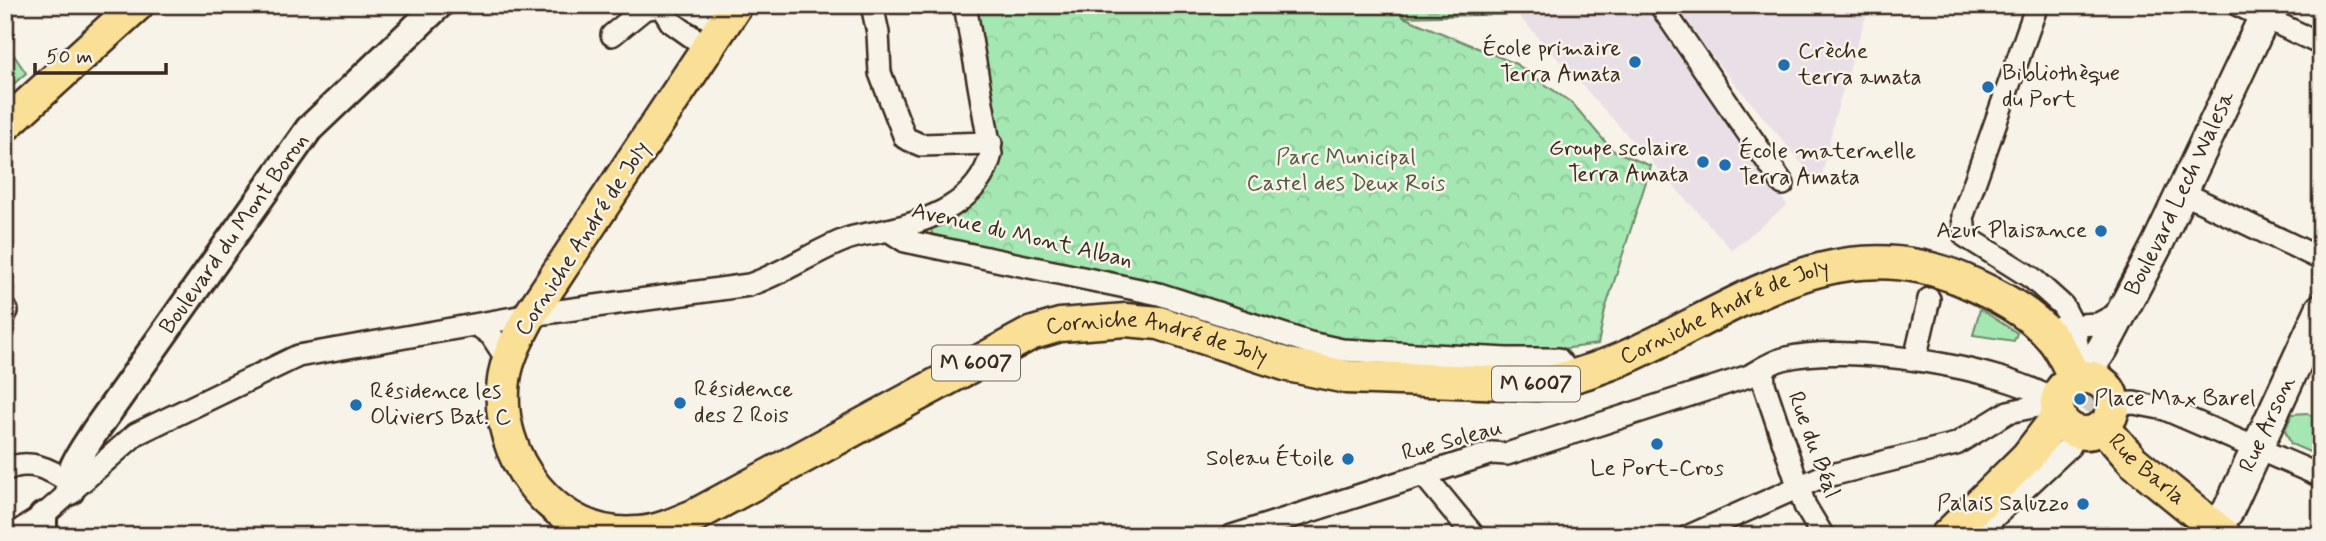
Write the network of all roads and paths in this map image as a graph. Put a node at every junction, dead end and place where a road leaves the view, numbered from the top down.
1 (137, 5) edge
2 (439, 5) edge
3 (686, 5) edge
4 (872, 5) edge
5 (965, 5) edge
6 (1660, 5) edge
7 (2037, 5) edge
8 (663, 6) edge
9 (2257, 9) edge
10 (722, 27) edge
11 (612, 35) dead end
12 (2321, 44) edge
13 (5, 125) edge
14 (991, 143) junction
15 (1783, 184) dead end
16 (2181, 192) junction
17 (888, 230) junction
18 (2157, 245) junction
19 (2321, 259) edge
20 (1936, 300) dead end
21 (2321, 309) edge
22 (2119, 313) junction
23 (530, 315) junction
24 (477, 325) junction
25 (2038, 325) junction
26 (2074, 327) junction
27 (1922, 360) junction
28 (508, 361) junction
29 (1763, 368) junction
30 (1573, 377) junction
31 (2081, 405) junction
32 (2256, 448) junction
33 (5, 470) edge
34 (1423, 474) junction
35 (2321, 476) edge
36 (69, 487) junction
37 (1798, 488) junction
38 (43, 526) edge
39 (2216, 533) edge
40 (11, 536) edge
41 (1232, 536) edge
42 (1474, 536) edge
43 (1689, 536) edge
44 (1823, 536) edge
45 (1947, 536) edge
46 (1961, 536) edge
47 (1974, 536) edge

1 - 13 main road
2 - 36 street, Boulevard du Mont Boron
3 - 10 street
4 - 14 street
5 - 14 street
6 - 15 street
7 - 26 street
8 - 10 street
8 - 11 street
9 - 12 street
9 - 16 main road, Boulevard Lech Walesa
10 - 23 main road, Corniche André de Joly / M 6007
14 - 17 street
16 - 18 main road, Boulevard Lech Walesa
16 - 19 street
17 - 23 street, Avenue du Mont Alban
17 - 30 street, Avenue du Mont Alban
18 - 22 main road, Boulevard Lech Walesa
18 - 31 main road
20 - 27 street
21 - 32 main road, Rue Arson
22 - 26 street
22 - 31 main road, Boulevard Lech Walesa
23 - 24 street, Avenue du Mont Alban
23 - 28 main road, Corniche André de Joly / M 6007
24 - 28 street
24 - 36 street, Avenue du Mont Alban
25 - 26 street
25 - 30 main road, Corniche André de Joly / M 6007
25 - 31 main road, Corniche André de Joly / M 6007
26 - 31 street
27 - 29 street
27 - 31 street
28 - 30 main road, Corniche André de Joly / M 6007
29 - 34 street, Rue Soleau
29 - 37 street, Rue du Béal
31 - 32 street
31 - 37 street
31 - 39 main road, Rue Barla
31 - 45 main road
31 - 46 main road
31 - 47 street
32 - 35 street
32 - 39 main road, Rue Arson
33 - 36 street
34 - 41 street, Rue Soleau
34 - 42 street
36 - 38 street, Avenue du Mont Alban
37 - 43 street
37 - 44 street, Rue du Béal
38 - 40 street, Avenue du Mont Alban

